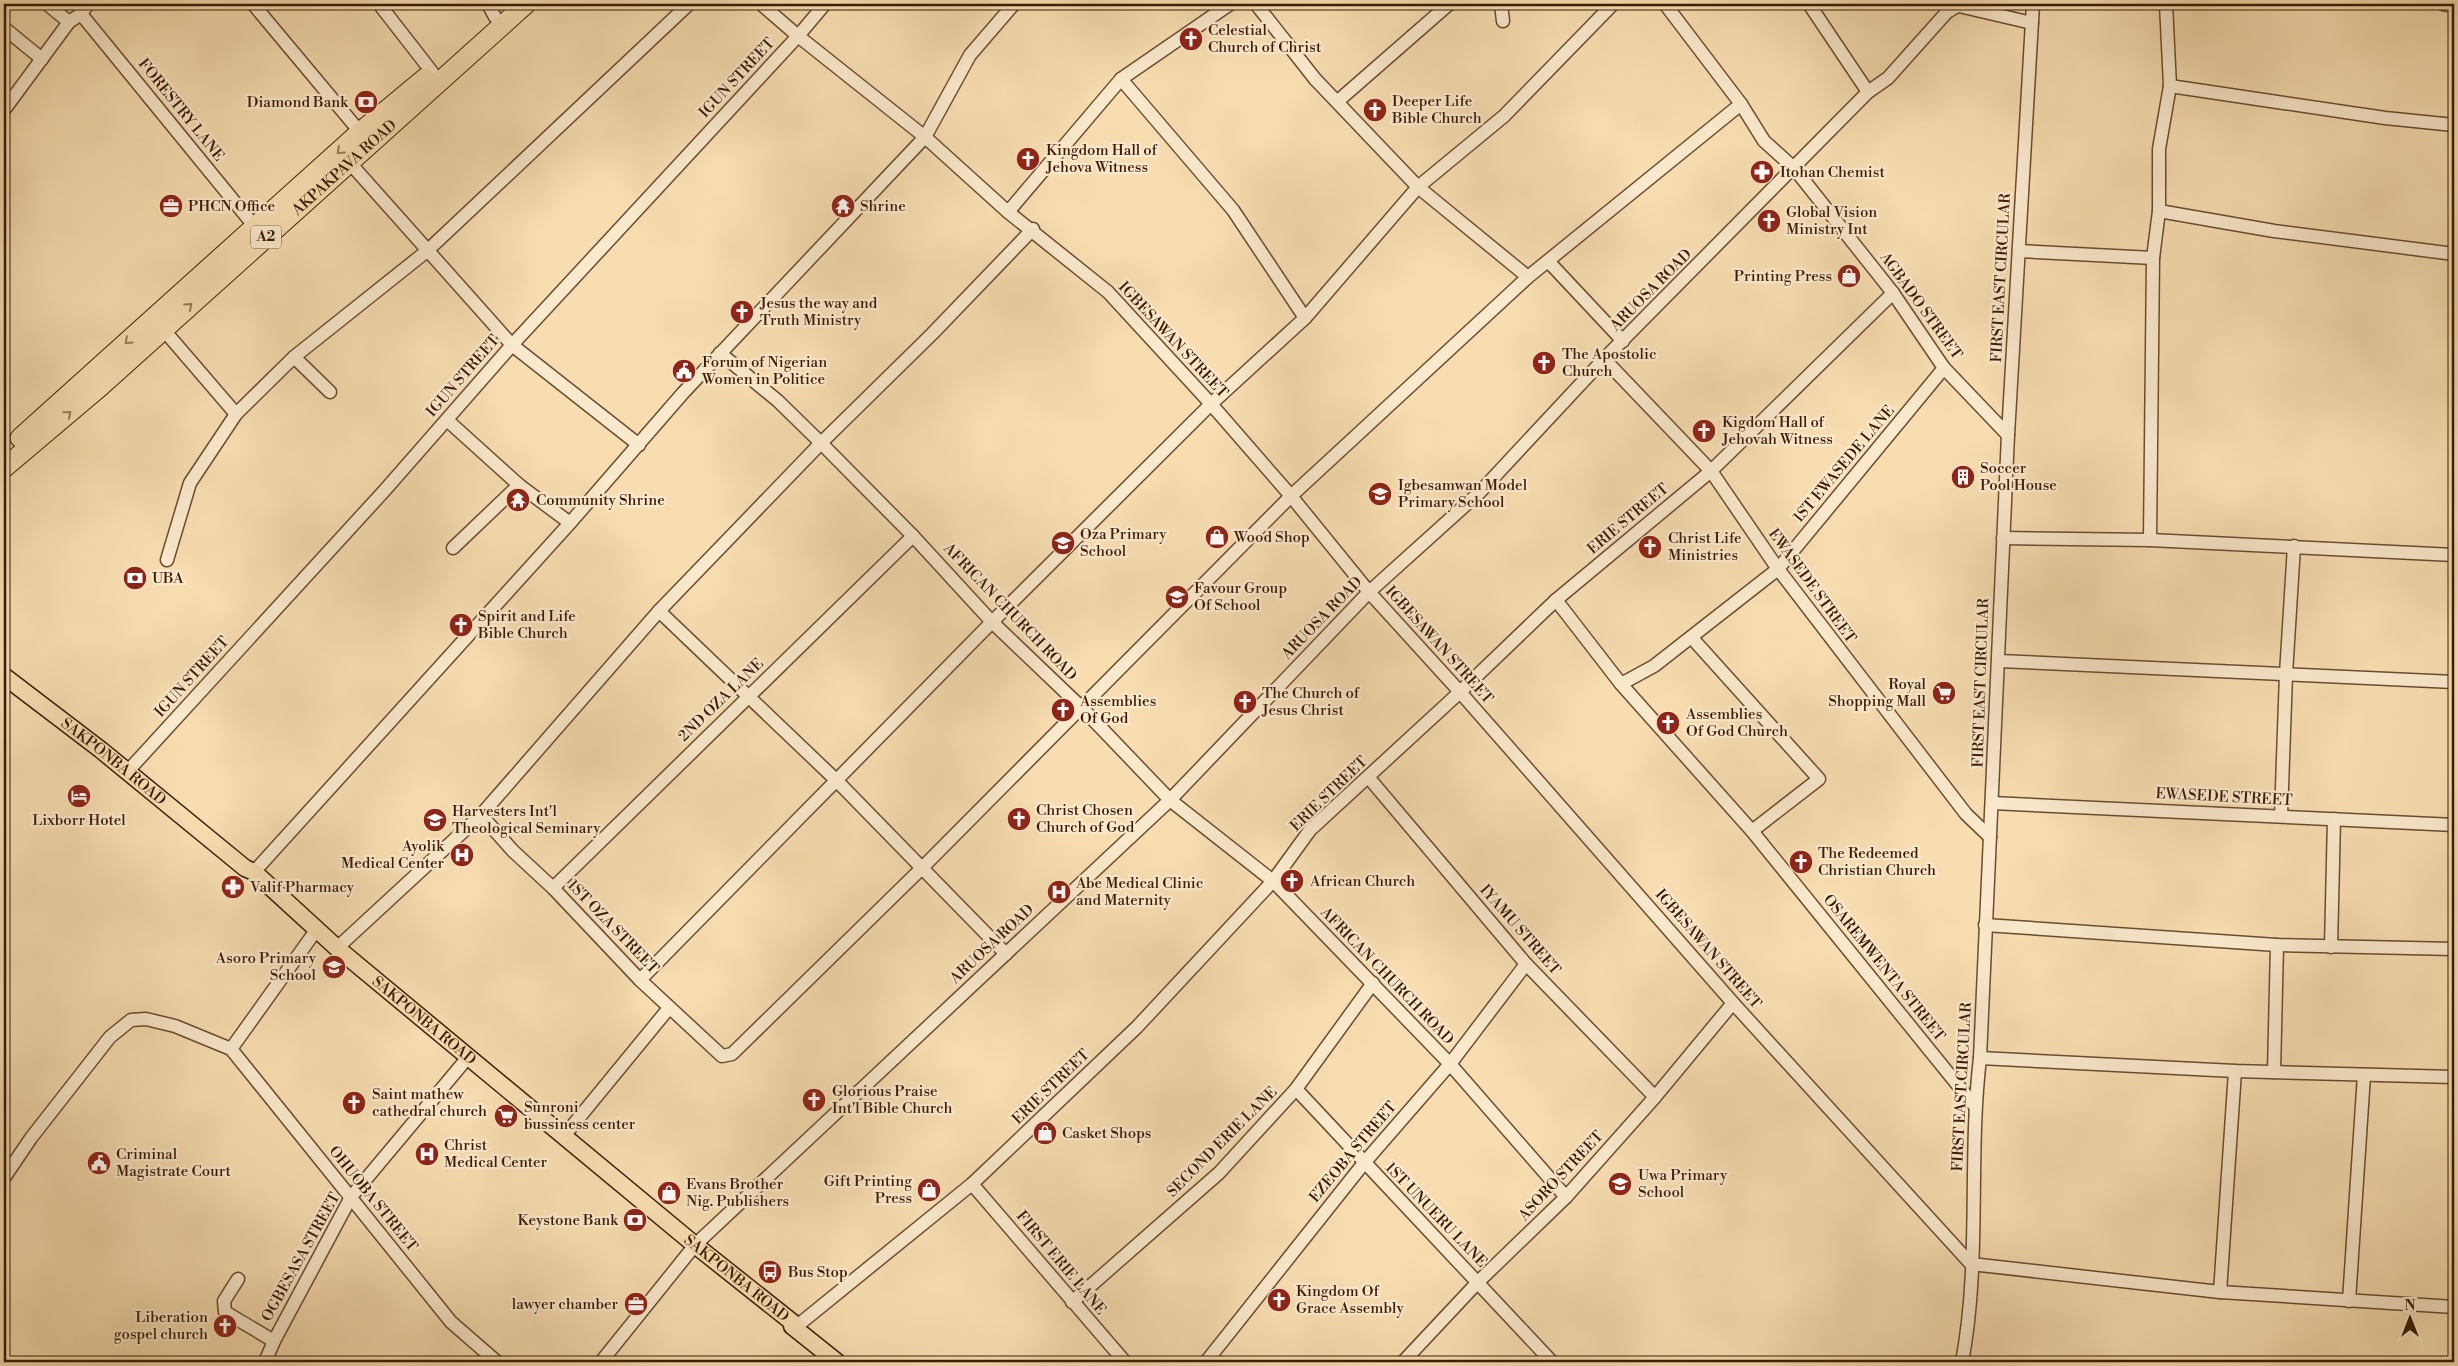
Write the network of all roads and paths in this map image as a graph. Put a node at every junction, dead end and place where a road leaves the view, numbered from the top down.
1 (47, 4) edge
2 (253, 4) edge
3 (379, 4) edge
4 (509, 4) edge
5 (526, 4) edge
6 (689, 4) edge
7 (761, 4) edge
8 (825, 4) edge
9 (1014, 4) edge
10 (1230, 4) edge
11 (1256, 4) edge
12 (1448, 4) edge
13 (1501, 4) edge
14 (1613, 4) edge
15 (1665, 4) edge
16 (1809, 4) edge
17 (2033, 4) edge
18 (2166, 4) edge
19 (2443, 4) edge
20 (1960, 5) edge
21 (2454, 6) edge
22 (1943, 8) edge
23 (85, 9) edge
24 (491, 10) edge
25 (1503, 20) dead end
26 (69, 22) junction
27 (2032, 22) junction
28 (4, 28) edge
29 (798, 36) junction
30 (42, 58) junction
31 (432, 72) junction
32 (1121, 79) junction
33 (2170, 86) junction
34 (1868, 92) junction
35 (1338, 102) junction
36 (1741, 104) junction
37 (4, 110) edge
38 (2454, 125) edge
39 (360, 132) junction
40 (926, 137) junction
41 (349, 162) junction
42 (1794, 168) junction
43 (1418, 187) junction
44 (2159, 211) junction
45 (1008, 212) junction
46 (255, 227) junction
47 (1032, 229) junction
48 (427, 251) junction
49 (2019, 251) junction
50 (2454, 254) edge
51 (2153, 258) junction
52 (1548, 262) junction
53 (1528, 277) junction
54 (1893, 293) junction
55 (1305, 318) junction
56 (163, 329) junction
57 (1624, 341) junction
58 (512, 345) junction
59 (720, 353) junction
60 (294, 357) junction
61 (1604, 359) junction
62 (1944, 368) junction
63 (330, 392) dead end
64 (1211, 404) junction
65 (236, 414) junction
66 (447, 420) junction
67 (2008, 435) junction
68 (821, 443) junction
69 (639, 445) junction
70 (4, 453) edge
71 (4, 468) edge
72 (1711, 471) junction
73 (519, 485) junction
74 (1291, 496) junction
75 (570, 523) junction
76 (913, 536) junction
77 (2003, 538) junction
78 (2150, 540) junction
79 (2294, 546) junction
80 (454, 548) dead end
81 (2454, 555) edge
82 (167, 560) dead end
83 (1778, 569) junction
84 (1369, 592) junction
85 (1556, 600) junction
86 (658, 611) junction
87 (992, 622) junction
88 (1692, 638) junction
89 (1999, 661) junction
90 (2286, 674) junction
91 (4, 676) edge
92 (2454, 682) edge
93 (1621, 684) junction
94 (1460, 692) junction
95 (747, 697) junction
96 (1082, 708) junction
97 (128, 772) junction
98 (1369, 778) junction
99 (838, 781) junction
100 (1170, 800) junction
101 (1992, 803) junction
102 (481, 815) junction
103 (2281, 816) junction
104 (2334, 819) junction
105 (2454, 825) edge
106 (1752, 831) junction
107 (1990, 837) junction
108 (922, 868) junction
109 (254, 872) junction
110 (1273, 882) junction
111 (553, 888) junction
112 (1985, 925) junction
113 (317, 929) junction
114 (2277, 945) junction
115 (2331, 947) junction
116 (337, 948) junction
117 (2454, 949) edge
118 (1006, 954) junction
119 (1526, 964) junction
120 (640, 980) junction
121 (1373, 983) junction
122 (1733, 1003) junction
123 (669, 1008) junction
124 (231, 1050) junction
125 (468, 1056) junction
126 (1980, 1058) junction
127 (1450, 1064) junction
128 (2235, 1071) junction
129 (2274, 1072) junction
130 (2364, 1075) junction
131 (2454, 1077) edge
132 (1296, 1089) junction
133 (1655, 1096) junction
134 (1974, 1105) junction
135 (564, 1136) junction
136 (1364, 1163) junction
137 (4, 1178) edge
138 (972, 1184) junction
139 (351, 1197) junction
140 (1566, 1197) junction
141 (695, 1246) junction
142 (1971, 1264) junction
143 (238, 1279) dead end
144 (1478, 1282) junction
145 (2220, 1292) junction
146 (2349, 1300) junction
147 (1072, 1302) junction
148 (2454, 1307) edge
149 (797, 1326) junction
150 (274, 1341) junction
151 (265, 1362) edge
152 (497, 1362) edge
153 (600, 1362) edge
154 (836, 1362) edge
155 (1125, 1362) edge
156 (1206, 1362) edge
157 (1403, 1362) edge
158 (1552, 1362) edge
159 (1962, 1362) edge

1 - 26 street
2 - 39 street
3 - 31 street
4 - 24 highway, AKPAKPAVA ROAD / A2
5 - 41 highway, AKPAKPAVA ROAD / A2
6 - 48 street
7 - 29 street, IGBESAWAN STREET
8 - 29 street, IGUN STREET
9 - 40 street
10 - 32 street
11 - 35 street
12 - 35 street
13 - 25 street
14 - 43 street
15 - 36 street, AGBADO STREET
16 - 34 street
17 - 27 street, FIRST EAST CIRCULAR
18 - 33 street
19 - 21 street
20 - 22 street, ARUOSA ROAD
20 - 27 street
22 - 34 street, ARUOSA ROAD
23 - 26 street
23 - 46 street, FORESTRY LANE
24 - 31 highway, AKPAKPAVA ROAD / A2
26 - 30 street
27 - 49 street, FIRST EAST CIRCULAR
28 - 30 street
29 - 40 street, IGBESAWAN STREET
29 - 58 street, IGUN STREET
30 - 37 street
31 - 39 highway, AKPAKPAVA ROAD / A2
32 - 45 street
32 - 55 street
33 - 38 street
33 - 44 street
34 - 42 street, ARUOSA ROAD
35 - 43 street
36 - 42 street, AGBADO STREET
36 - 52 street
39 -> 46 highway, AKPAKPAVA ROAD / A2
40 - 45 street, IGBESAWAN STREET
40 - 59 street
41 - 48 street
56 -> 41 highway, AKPAKPAVA ROAD / A2
42 - 54 street, AGBADO STREET
42 - 57 street, ARUOSA ROAD
43 - 53 street
43 - 55 street
44 - 50 street
44 - 51 street
45 - 47 street, IGBESAWAN STREET
46 -> 70 highway, AKPAKPAVA ROAD / A2
47 - 64 street, IGBESAWAN STREET
47 - 68 street
48 - 58 street
48 - 60 street
49 - 51 street
49 - 67 street, FIRST EAST CIRCULAR
51 - 78 street
52 - 53 street
52 - 57 street
53 - 74 street
54 - 62 street, AGBADO STREET
54 - 72 street, ERIE STREET
55 - 64 street
56 - 65 street
71 -> 56 highway, AKPAKPAVA ROAD / A2
57 - 61 street, ARUOSA ROAD
58 - 66 street, IGUN STREET
58 - 69 street
59 - 68 street, AFRICAN CHURCH ROAD
59 - 69 street
60 - 63 street
60 - 65 street
61 - 72 street, EWASEDE STREET
61 - 84 street, ARUOSA ROAD
62 - 67 street, AGBADO STREET
62 - 83 street, 1ST EWASEDE LANE
64 - 74 street, IGBESAWAN STREET
64 - 87 street
65 - 82 street
66 - 73 street
66 - 97 street, IGUN STREET
67 - 77 street, FIRST EAST CIRCULAR
68 - 76 street, AFRICAN CHURCH ROAD
68 - 86 street
69 - 75 street
72 - 83 street, EWASEDE STREET
72 - 85 street, ERIE STREET
73 - 75 street
73 - 80 street
74 - 84 street, IGBESAWAN STREET
74 - 96 street
75 - 109 street
76 - 87 street, AFRICAN CHURCH ROAD
76 - 95 street, 2ND OZA LANE
77 - 78 street
77 - 89 street, FIRST EAST CIRCULAR
78 - 79 street
79 - 81 street
79 - 90 street
83 - 88 street, 1ST EWASEDE LANE
83 - 107 street, EWASEDE STREET
84 - 94 street, IGBESAWAN STREET
84 - 100 street, ARUOSA ROAD
85 - 93 street, OSAREMWENTA STREET
85 - 94 street, ERIE STREET
86 - 95 street
86 - 102 street
87 - 96 street, AFRICAN CHURCH ROAD
87 - 99 street
88 - 93 street, 1ST EWASEDE LANE
88 - 106 street
89 - 90 street
89 - 101 street, FIRST EAST CIRCULAR
90 - 92 street
90 - 103 street
91 - 97 main road, SAKPONBA ROAD
93 - 106 street, OSAREMWENTA STREET
94 - 98 street, ERIE STREET
94 - 122 street, IGBESAWAN STREET
95 - 99 street
95 - 111 street, 2ND OZA LANE
96 - 100 street, AFRICAN CHURCH ROAD
96 - 108 street
97 - 109 main road, SAKPONBA ROAD
98 - 110 street, ERIE STREET
98 - 119 street, IYAMU STREET
99 - 108 street
99 - 120 street
100 - 110 street, AFRICAN CHURCH ROAD
100 - 118 street, ARUOSA ROAD
101 - 103 street, EWASEDE STREET
101 - 107 street, FIRST EAST CIRCULAR
102 - 111 street, 1ST OZA STREET
102 - 116 street
103 - 104 street, EWASEDE STREET
104 - 105 street, EWASEDE STREET
104 - 115 street
106 - 134 street, OSAREMWENTA STREET
107 - 112 street, FIRST EAST CIRCULAR
108 - 118 street
108 - 123 street, 1ST OZA STREET
109 - 113 main road, SAKPONBA ROAD
110 - 121 street, AFRICAN CHURCH ROAD
110 - 138 street, ERIE STREET
111 - 120 street, 1ST OZA STREET
112 - 114 street
112 - 126 street, FIRST EAST CIRCULAR
113 - 116 main road, SAKPONBA ROAD
113 - 124 street
114 - 115 street
114 - 129 street
115 - 117 street
116 - 125 main road, SAKPONBA ROAD
118 - 141 street, ARUOSA ROAD
119 - 127 street, EZEOBA STREET
119 - 133 street, IYAMU STREET
120 - 123 street, 1ST OZA STREET
121 - 127 street, AFRICAN CHURCH ROAD
121 - 132 street, SECOND ERIE LANE
122 - 133 street, ASORO STREET
122 - 142 street, IGBESAWAN STREET
123 - 135 street
124 - 137 street, OHUOBA STREET
124 - 139 street, OHUOBA STREET
125 - 135 main road, SAKPONBA ROAD
125 - 139 street, OGBESASA STREET
126 - 128 street
126 - 134 street, FIRST EAST CIRCULAR
127 - 136 street, EZEOBA STREET
127 - 140 street, AFRICAN CHURCH ROAD
128 - 129 street
128 - 145 street
129 - 130 street
130 - 131 street
130 - 146 street
132 - 136 street, 1ST UNUERU LANE
132 - 147 street, SECOND ERIE LANE
133 - 140 street, ASORO STREET
134 - 142 street, FIRST EAST CIRCULAR
135 - 141 main road, SAKPONBA ROAD
136 - 144 street, 1ST UNUERU LANE
136 - 156 street, EZEOBA STREET
138 - 147 street, FIRST ERIE LANE
138 - 149 street, ERIE STREET
139 - 150 street, OGBESASA STREET
139 - 152 street, OHUOBA STREET
140 - 144 street, ASORO STREET
141 - 149 main road, SAKPONBA ROAD
141 - 153 street, ARUOSA ROAD
142 - 145 street
142 - 159 street, FIRST EAST CIRCULAR
143 - 150 street
144 - 157 street, ASORO STREET
144 - 158 street, 1ST UNUERU LANE
145 - 146 street
146 - 148 street
147 - 155 street, FIRST ERIE LANE
149 - 154 main road, SAKPONBA ROAD
150 - 151 street, OGBESASA STREET

